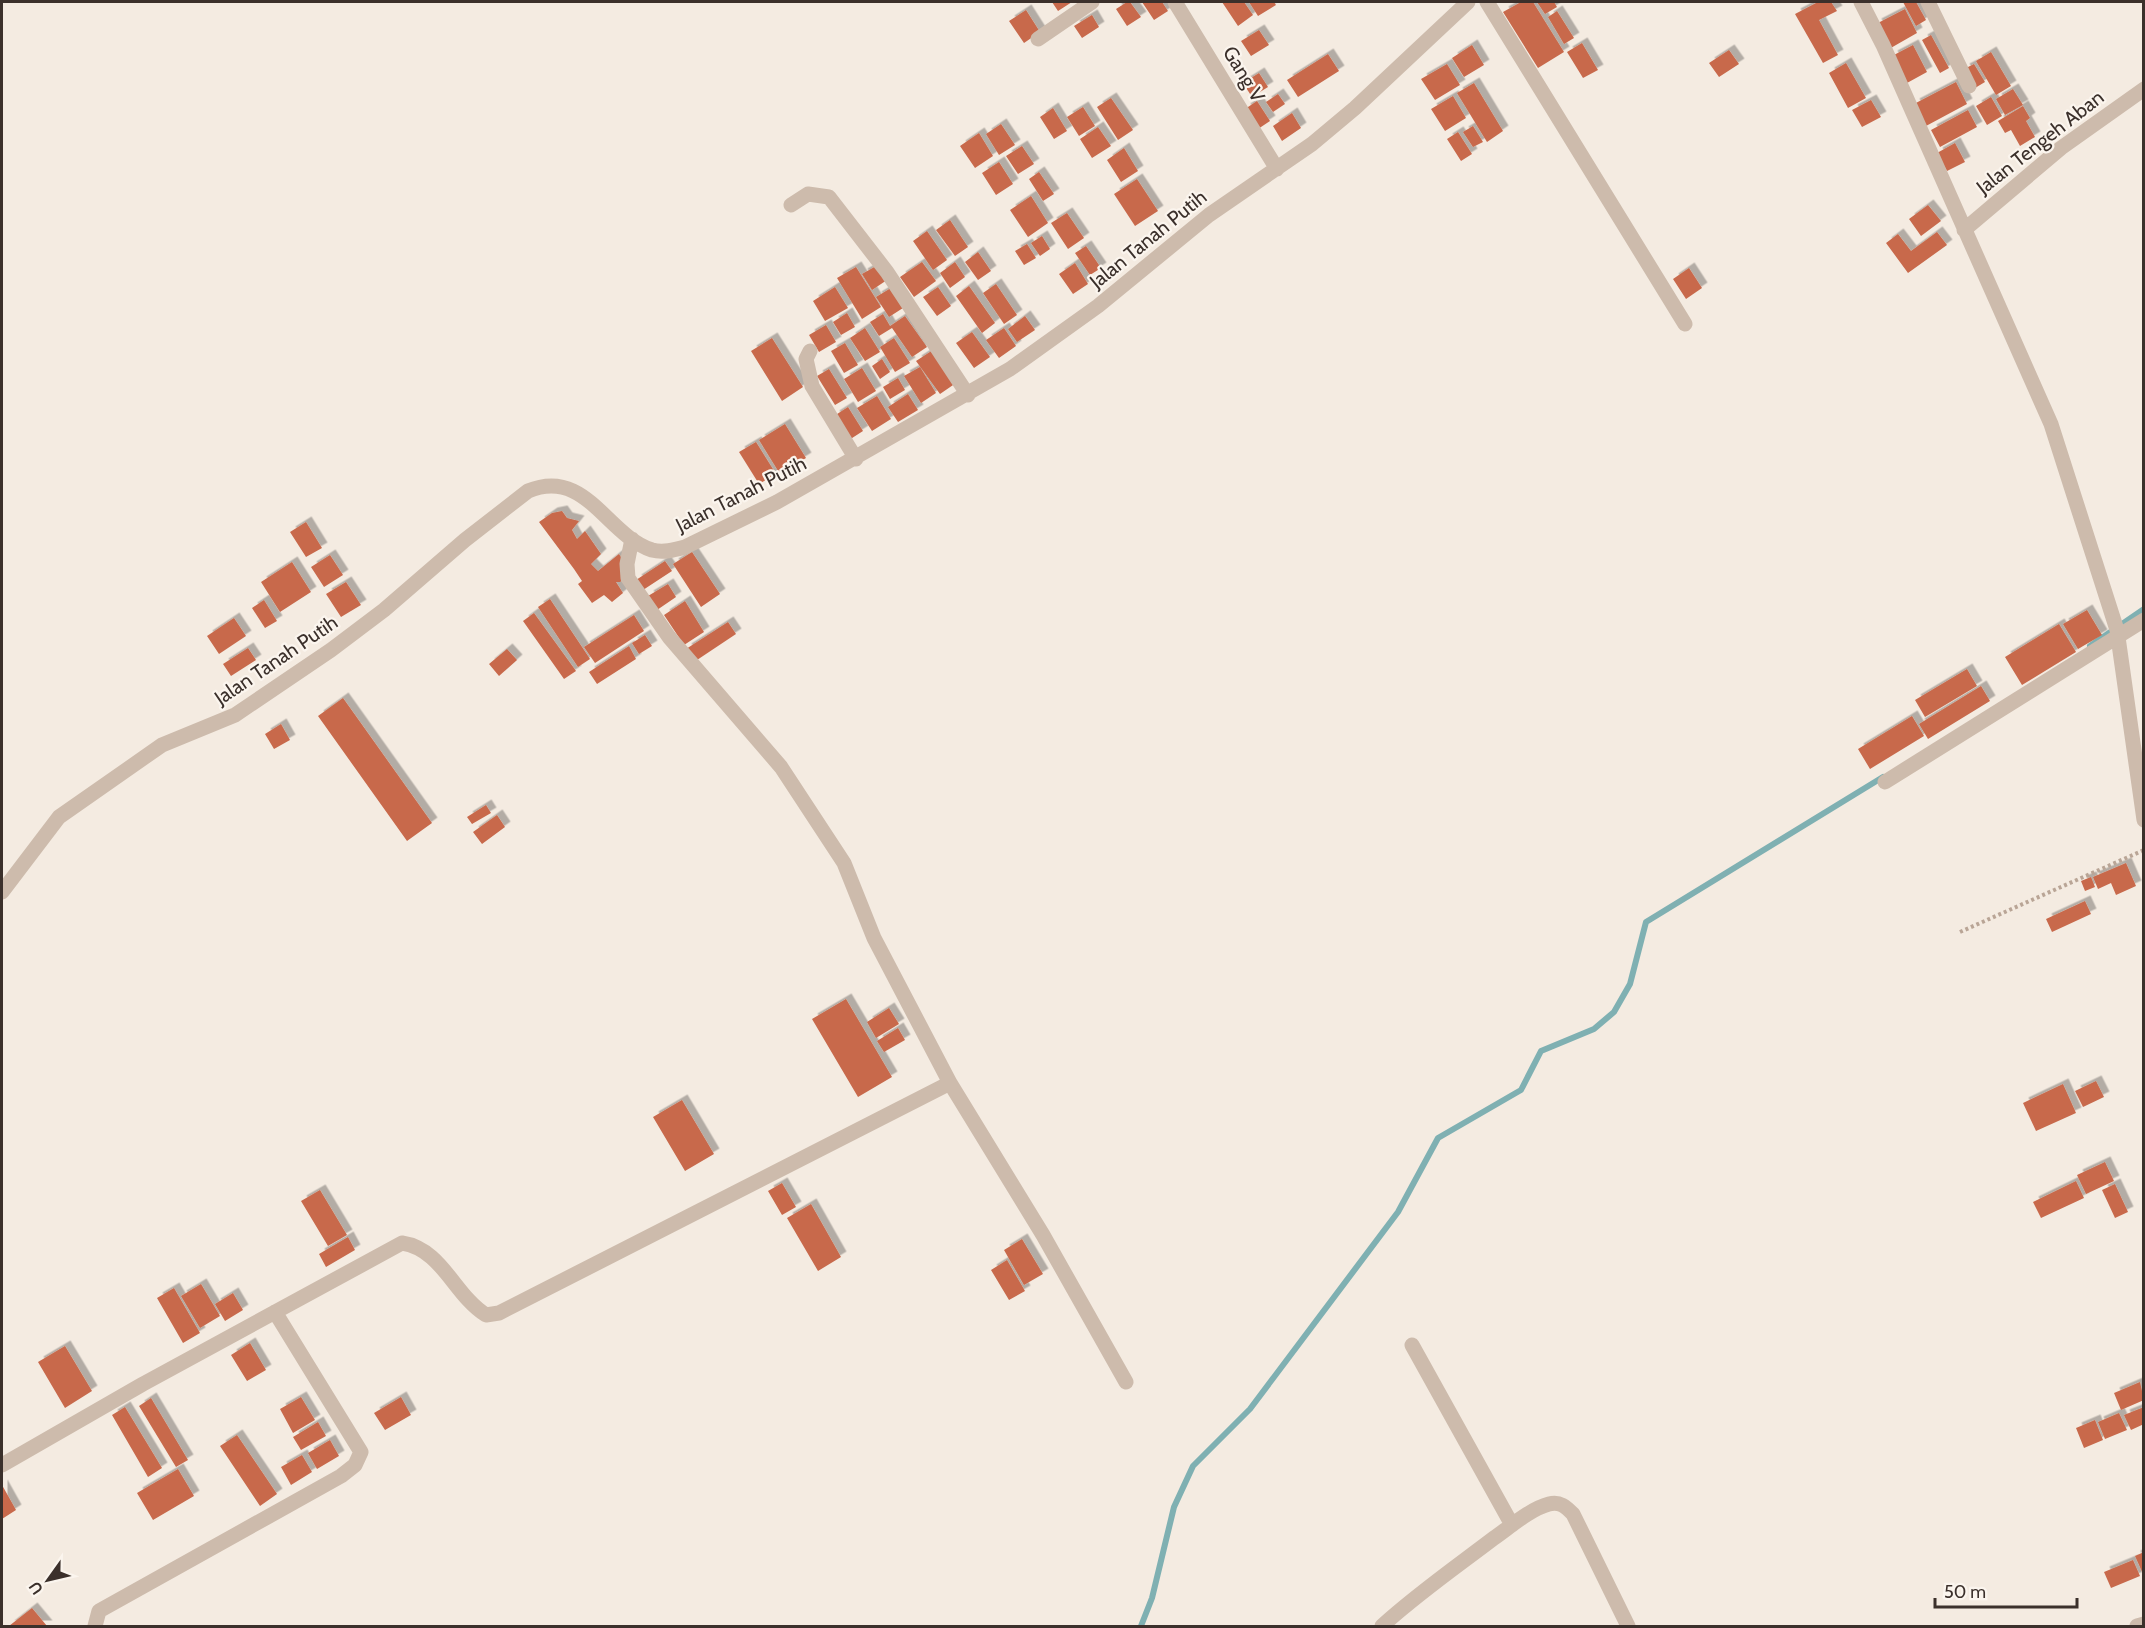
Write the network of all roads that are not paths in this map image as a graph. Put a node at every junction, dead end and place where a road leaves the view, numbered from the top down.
1 (1092, 2) edge
2 (1175, 2) edge
3 (1468, 2) edge
4 (1487, 2) edge
5 (1861, 2) edge
6 (1928, 2) edge
7 (1038, 39) dead end
8 (1969, 86) dead end
9 (2144, 89) edge
10 (1277, 169) junction
11 (791, 205) dead end
12 (1964, 230) junction
13 (1685, 324) dead end
14 (810, 351) dead end
15 (968, 395) junction
16 (855, 459) junction
17 (632, 538) junction
18 (2144, 620) edge
19 (2117, 633) junction
20 (1885, 782) dead end
21 (2144, 820) edge
22 (2, 892) edge
23 (950, 1083) junction
24 (275, 1312) junction
25 (1412, 1345) dead end
26 (1126, 1382) dead end
27 (2, 1465) edge
28 (1512, 1526) junction
29 (2144, 1624) edge
30 (95, 1626) edge
31 (1382, 1626) edge
32 (1628, 1626) edge
33 (2137, 1626) edge

1 - 7 street
2 - 10 street, Gang V
3 - 10 street, Jalan Tanah Putih
4 - 13 street
5 - 12 street
6 - 8 street
9 - 12 street, Jalan Tengeh Aban
10 - 15 street, Jalan Tanah Putih
11 - 15 street
12 - 19 street
14 - 16 street
15 - 16 street, Jalan Tanah Putih
16 - 17 street, Jalan Tanah Putih
17 - 22 street, Jalan Tanah Putih
17 - 23 street
18 - 19 street
19 - 20 street
19 - 21 street
23 - 24 street
23 - 26 street
24 - 27 street
24 - 30 street
25 - 28 street
28 - 31 street
28 - 32 street
29 - 33 street

